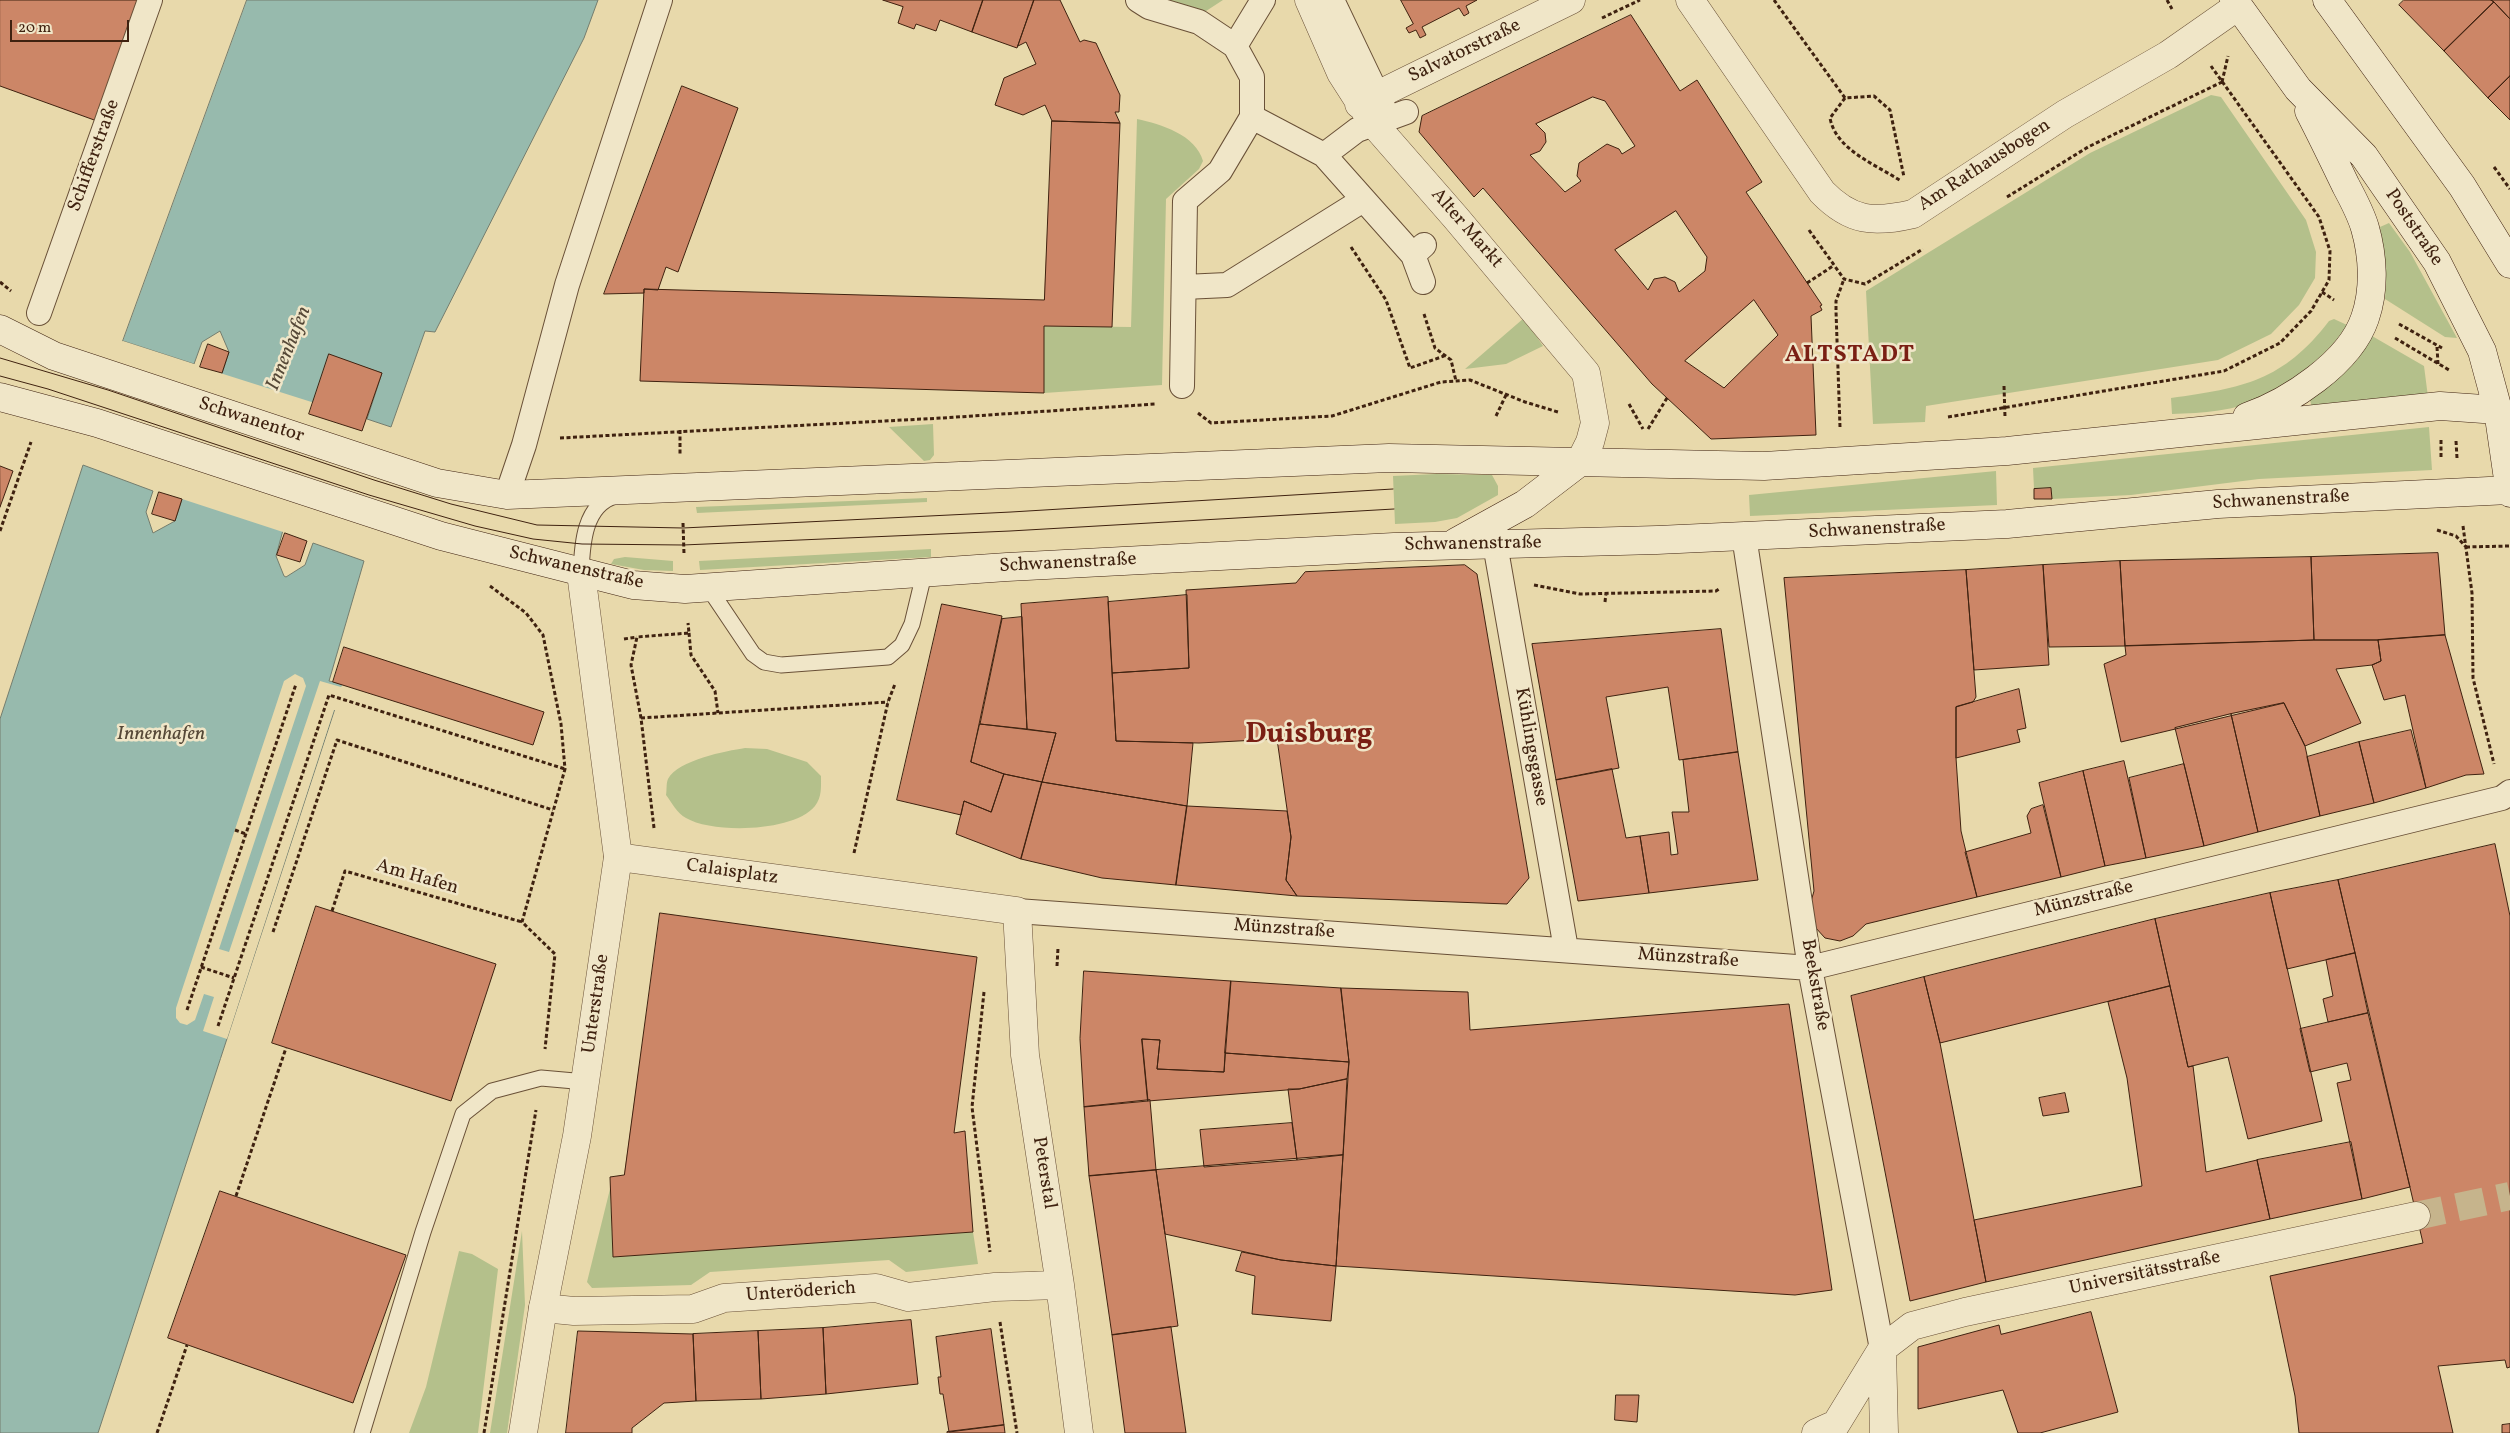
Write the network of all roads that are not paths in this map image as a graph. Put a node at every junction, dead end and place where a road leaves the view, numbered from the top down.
1 (150, 0) edge
2 (660, 0) edge
3 (1138, 0) edge
4 (1263, 0) edge
5 (1309, 0) edge
6 (1332, 0) edge
7 (1571, 0) edge
8 (1690, 0) edge
9 (2327, 0) edge
10 (2239, 2) edge
11 (1235, 46) junction
12 (2298, 89) junction
13 (1381, 102) junction
14 (1252, 117) junction
15 (1324, 155) junction
16 (1364, 200) junction
17 (2510, 264) edge
18 (1423, 282) dead end
19 (1184, 287) junction
20 (39, 313) dead end
21 (0, 329) edge
22 (1182, 386) dead end
23 (0, 397) edge
24 (2504, 413) edge
25 (2212, 429) junction
26 (1580, 462) junction
27 (634, 491) junction
28 (2510, 491) edge
29 (507, 495) junction
30 (1744, 536) junction
31 (1453, 544) junction
32 (1495, 544) junction
33 (581, 573) junction
34 (924, 574) junction
35 (708, 587) junction
36 (2506, 795) edge
37 (618, 857) junction
38 (846, 888) joint
39 (1017, 911) junction
40 (1566, 950) junction
41 (1810, 968) junction
42 (586, 1082) junction
43 (2416, 1216) tunnel mouth
44 (1060, 1285) junction
45 (543, 1308) junction
46 (1882, 1349) junction
47 (362, 1433) edge
48 (523, 1433) edge
49 (1079, 1433) edge
50 (1816, 1433) edge
51 (1884, 1433) edge

1 - 20 street, Schifferstraße
2 - 29 street
3 - 11 street
4 - 11 street
5 - 13 main road, Alter Markt
6 - 13 street
7 - 13 main road, Salvatorstraße
8 - 10 main road, Am Rathausbogen
9 - 17 main road
10 - 12 main road, Poststraße
11 - 14 street
12 - 24 main road, Poststraße
12 - 25 main road
13 - 15 street
13 - 26 main road, Alter Markt
14 - 15 street
14 - 19 street
15 - 16 street
16 - 18 street
16 - 19 street
19 - 22 street
21 - 29 main road, Schwanentor
23 - 33 main road, Schwanenstraße
24 - 25 main road
24 - 28 main road, Poststraße
25 - 26 main road
26 - 27 main road
26 - 31 main road
27 - 29 main road
27 - 33 lane
28 - 30 main road, Schwanenstraße
30 - 32 main road, Schwanenstraße
30 - 41 street, Beekstraße
31 - 32 main road, Schwanenstraße
31 - 34 main road, Schwanenstraße
32 - 40 street, Kühlingsgasse
33 - 35 main road, Schwanenstraße
33 - 37 main road, Unterstraße
34 - 35 main road, Schwanenstraße
34 - 35 lane
36 - 41 street, Münzstraße
37 - 38 main road, Calaisplatz
37 - 42 main road, Unterstraße
38 - 39 main road, Münzstraße
39 - 40 street, Münzstraße
39 - 44 main road, Peterstal
40 - 41 street, Münzstraße
41 - 46 street, Beekstraße
42 - 45 main road, Unterstraße
42 - 47 lane
43 - 46 main road, Universitätsstraße
44 - 45 main road, Unteröderich
44 - 49 main road, Peterstal
45 - 48 main road, Unterstraße
46 - 50 main road
46 - 51 main road, Beekstraße

